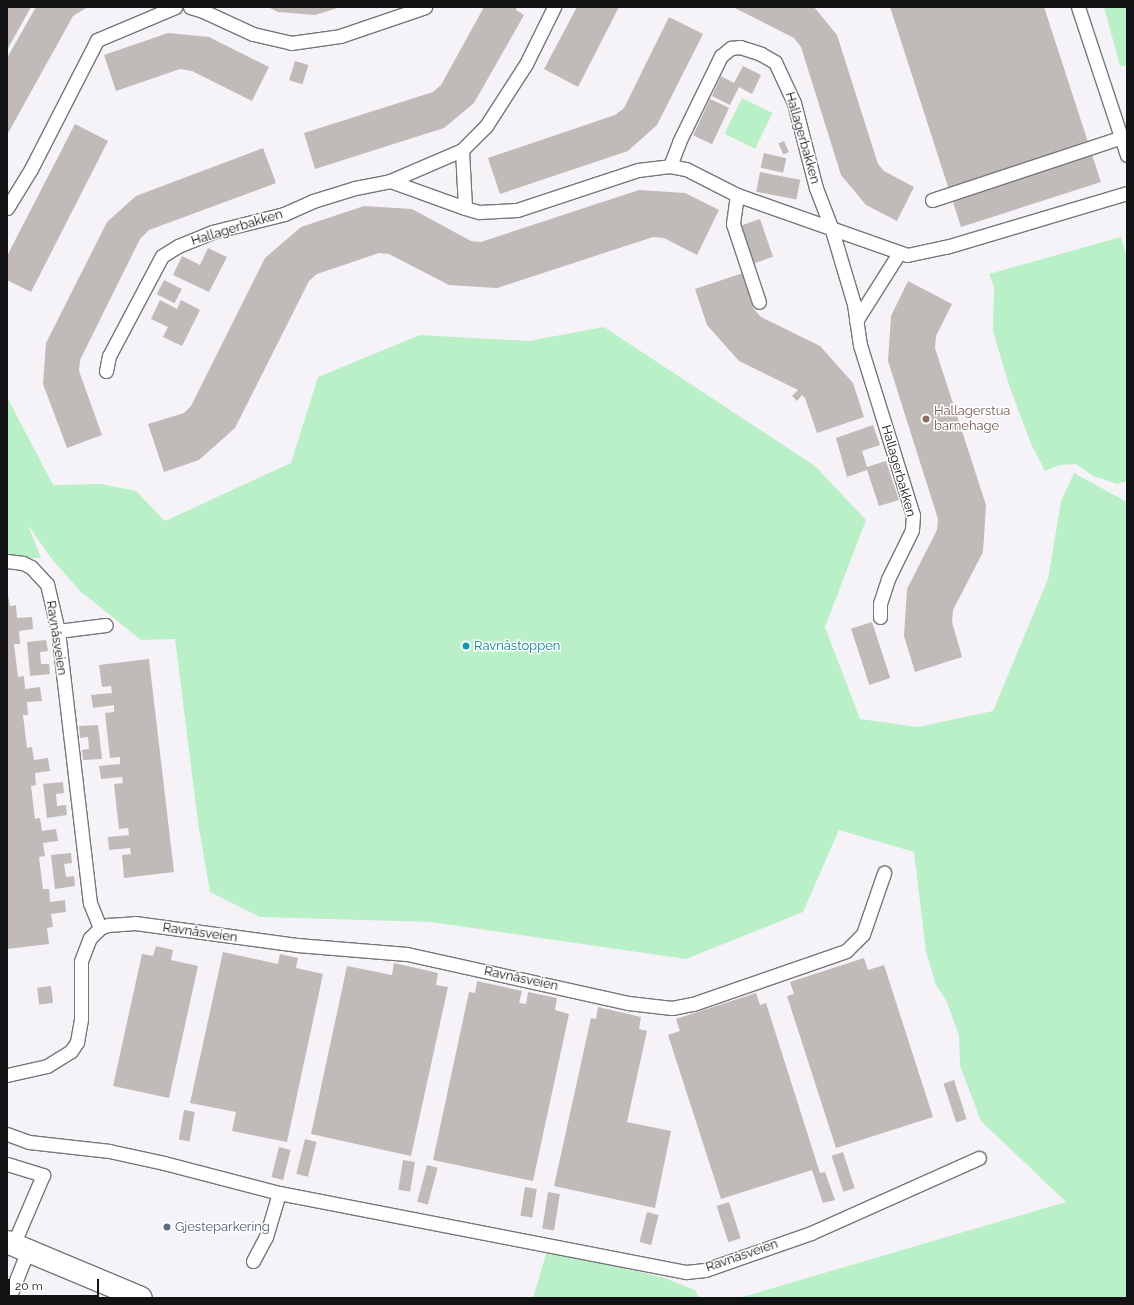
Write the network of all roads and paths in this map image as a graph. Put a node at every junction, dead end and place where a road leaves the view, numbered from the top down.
1 (174, 7) edge
2 (190, 7) edge
3 (425, 7) edge
4 (554, 7) edge
5 (1078, 7) edge
6 (1122, 137) junction
7 (462, 150) junction
8 (1127, 155) edge
9 (670, 166) junction
10 (390, 181) junction
11 (1127, 193) edge
12 (736, 195) junction
13 (932, 200) dead end
14 (7, 208) edge
15 (465, 208) junction
16 (831, 227) junction
17 (899, 253) junction
18 (759, 302) dead end
19 (856, 320) junction
20 (106, 370) dead end
21 (7, 561) edge
22 (880, 617) dead end
23 (106, 625) dead end
24 (58, 631) junction
25 (884, 873) dead end
26 (100, 928) junction
27 (7, 1075) edge
28 (7, 1134) edge
29 (979, 1158) dead end
30 (7, 1164) edge
31 (280, 1193) junction
32 (16, 1246) edge
33 (253, 1261) dead end
34 (9, 1298) edge
35 (141, 1298) edge

1 - 14 lane
2 - 3 lane
4 - 7 lane, Hallagerbakken
5 - 6 lane
6 - 8 lane
6 - 13 lane
7 - 10 lane, Hallagerbakken
7 - 15 lane
9 - 12 lane
9 - 15 lane
9 - 16 lane, Hallagerbakken
10 - 15 lane
10 - 20 lane, Hallagerbakken
11 - 17 lane
12 - 16 lane
12 - 18 lane
16 - 17 lane
16 - 19 lane, Hallagerbakken
17 - 19 lane
19 - 22 lane, Hallagerbakken
21 - 24 lane, Ravnåsveien
23 - 24 lane
24 - 26 lane, Ravnåsveien
25 - 26 lane, Ravnåsveien
26 - 27 lane
28 - 31 lane, Ravnåsveien
29 - 31 lane, Ravnåsveien
30 - 32 lane
31 - 33 lane
32 - 34 lane
32 - 35 street

